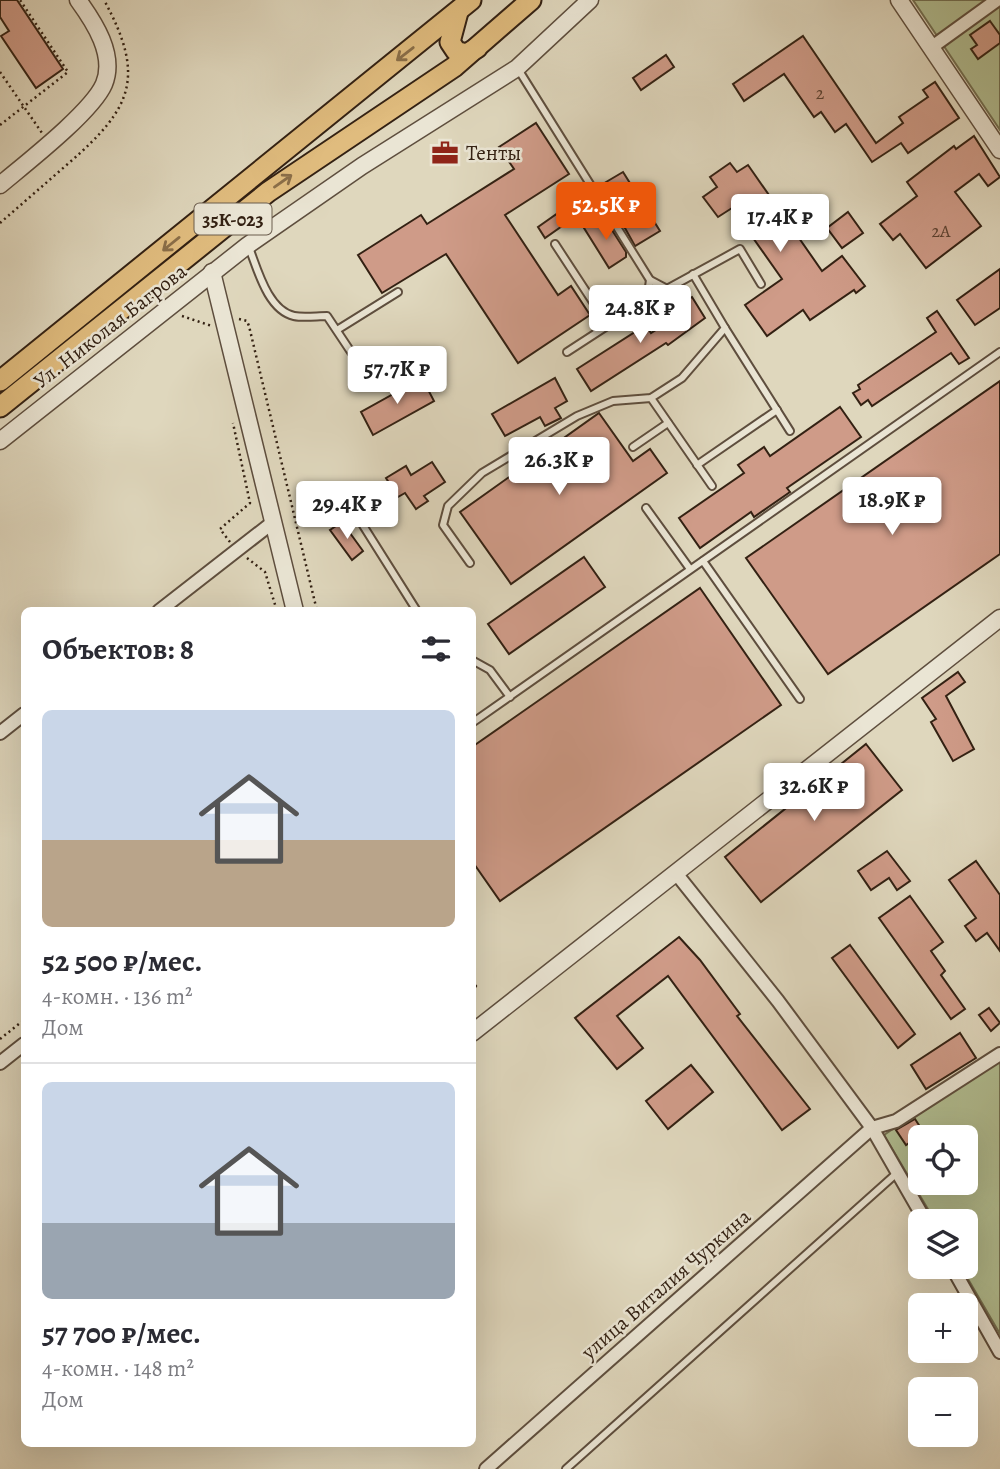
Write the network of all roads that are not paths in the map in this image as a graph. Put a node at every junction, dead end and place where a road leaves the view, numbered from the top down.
1 (78, 0) edge
2 (531, 0) edge
3 (590, 0) edge
4 (899, 0) edge
5 (997, 0) edge
6 (464, 4) edge
7 (479, 47) junction
8 (932, 47) junction
9 (517, 68) junction
10 (1000, 150) edge
11 (0, 185) edge
12 (555, 244) dead end
13 (248, 245) junction
14 (212, 272) junction
15 (693, 274) junction
16 (650, 280) junction
17 (761, 284) dead end
18 (667, 289) junction
19 (398, 292) dead end
20 (647, 300) junction
21 (608, 325) junction
22 (726, 328) junction
23 (337, 330) junction
24 (567, 352) dead end
25 (1000, 352) edge
26 (0, 381) edge
27 (373, 385) dead end
28 (651, 398) junction
29 (0, 407) edge
30 (777, 410) junction
31 (668, 423) junction
32 (790, 431) dead end
33 (0, 441) edge
34 (633, 447) dead end
35 (697, 465) junction
36 (712, 486) dead end
37 (347, 500) dead end
38 (646, 508) dead end
39 (272, 523) junction
40 (703, 561) junction
41 (470, 563) dead end
42 (690, 569) junction
43 (164, 607) edge
44 (294, 607) edge
45 (414, 607) edge
46 (1000, 618) edge
47 (476, 662) edge
48 (510, 697) junction
49 (800, 699) dead end
50 (21, 716) edge
51 (476, 720) edge
52 (0, 733) edge
53 (675, 872) junction
54 (476, 1024) edge
55 (21, 1046) edge
56 (1000, 1054) edge
57 (0, 1063) edge
58 (872, 1128) junction
59 (897, 1173) junction
60 (918, 1209) edge
61 (959, 1279) edge
62 (1000, 1352) edge
63 (486, 1469) edge
64 (566, 1469) edge

1 - 11 street
2 - 7 main road, 35К-023
3 - 9 street, Ул. Николая Багрова
4 - 8 street
5 - 8 street
6 - 7 main road
6 -> 26 main road, 35К-023
29 -> 7 main road, 35К-023
8 - 10 street
9 - 13 street, Ул. Николая Багрова
9 - 16 lane
12 - 21 lane
13 - 14 street, Ул. Николая Багрова
13 - 23 lane
14 - 33 street, Ул. Николая Багрова
14 - 39 street
15 - 17 lane
15 - 18 lane
15 - 22 lane
16 - 18 lane
16 - 20 lane
18 - 20 lane
19 - 23 lane
20 - 21 lane
21 - 24 lane
22 - 28 lane
22 - 30 lane
23 - 27 lane
25 - 40 lane
28 - 31 lane
28 - 41 lane
30 - 32 lane
30 - 35 lane
31 - 34 lane
31 - 35 lane
35 - 36 lane
37 - 45 lane
38 - 42 lane
39 - 43 street
39 - 44 street
40 - 42 lane
40 - 49 lane
42 - 48 lane
46 - 53 street
47 - 48 lane
48 - 51 lane
50 - 52 street
53 - 54 street
53 - 58 street
55 - 57 street
56 - 58 street
58 - 59 street
58 - 63 street, улица Виталия Чуркина
59 - 60 street
59 - 64 lane
61 - 62 street

